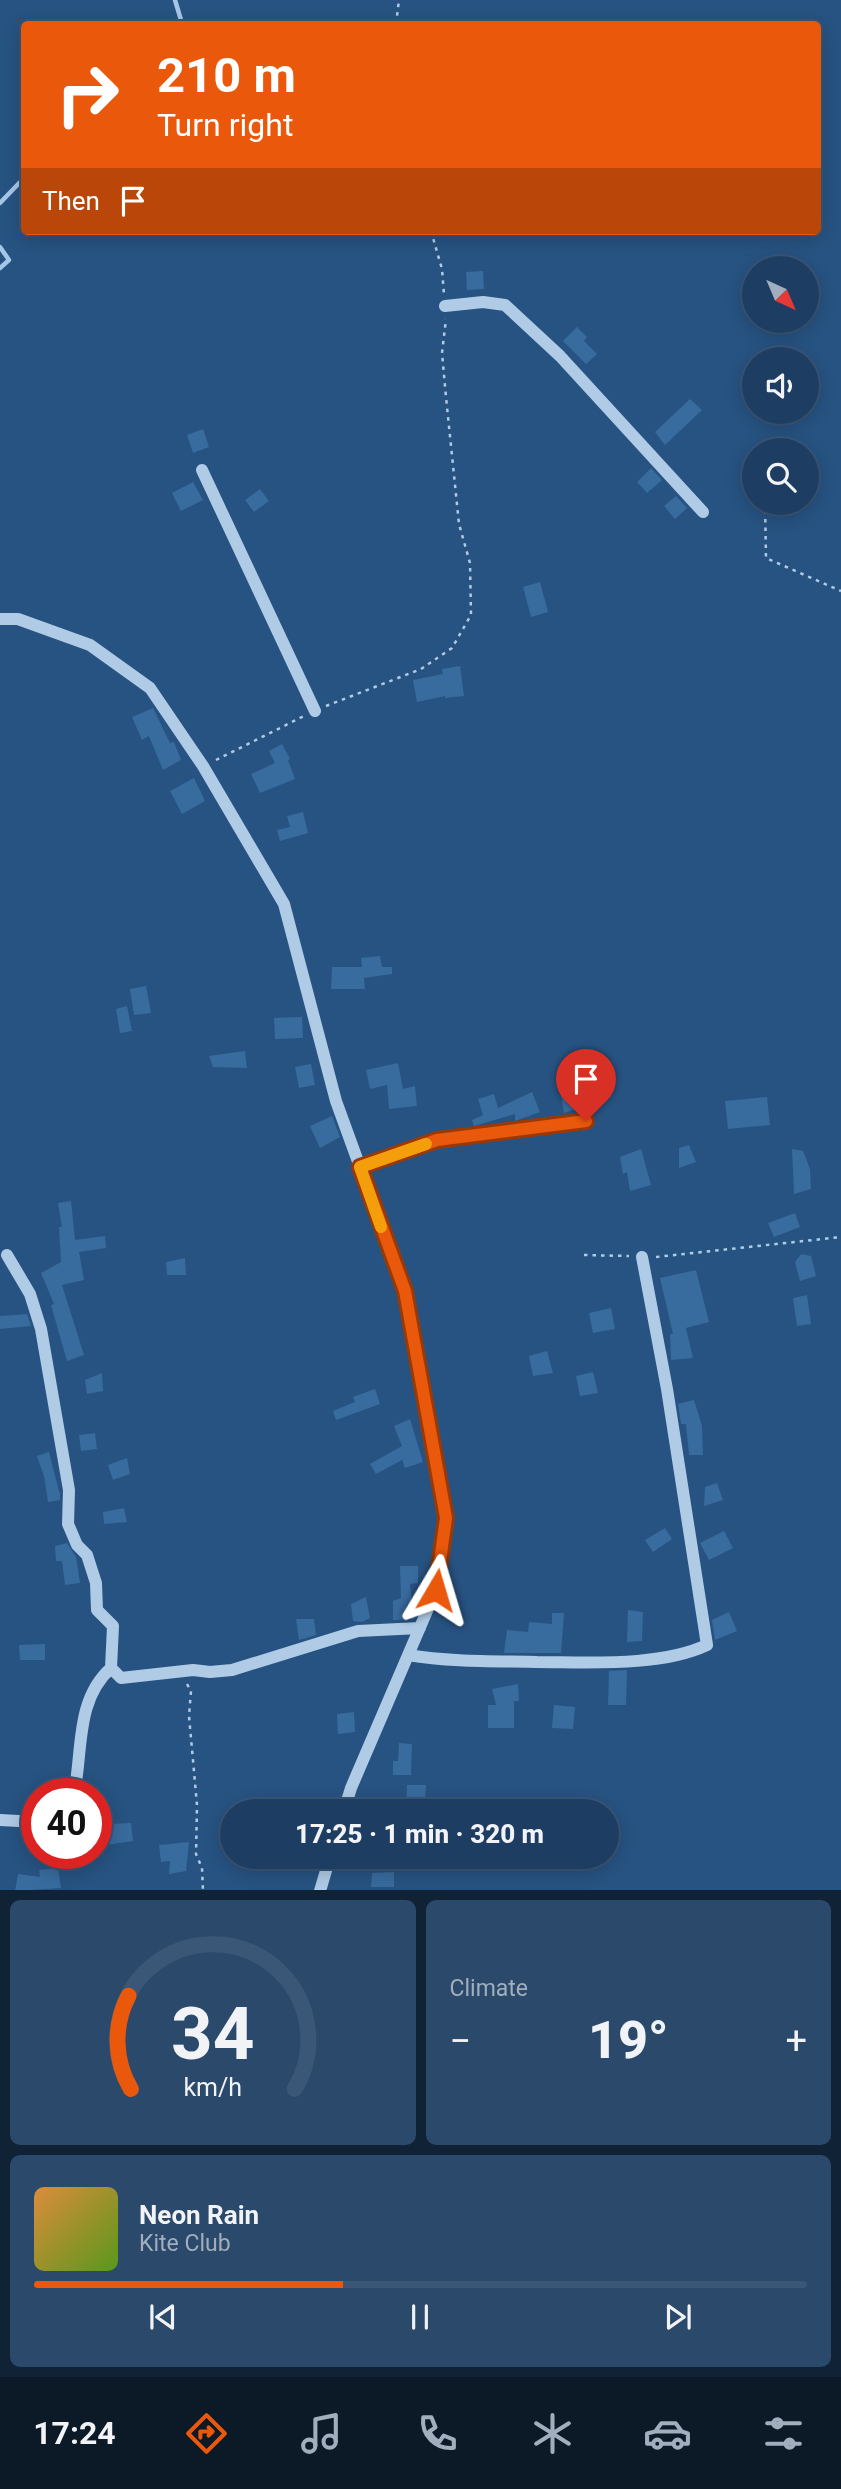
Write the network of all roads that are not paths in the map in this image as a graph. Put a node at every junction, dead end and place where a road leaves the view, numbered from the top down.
1 (445, 306) road end
2 (202, 470) dead end
3 (703, 512) dead end
4 (0, 619) edge
5 (315, 711) road end
6 (586, 1121) dead end
7 (360, 1167) junction
8 (7, 1255) dead end
9 (642, 1256) road end
10 (420, 1628) junction
11 (408, 1655) junction
12 (111, 1668) junction
13 (76, 1778) edge
14 (348, 1799) edge
15 (0, 1820) edge
16 (21, 1821) edge
17 (326, 1869) edge
18 (320, 1890) edge

1 - 3 street
2 - 5 street
4 - 7 street
6 - 7 street
7 - 10 street
8 - 12 street
9 - 11 street
10 - 11 street
10 - 12 street
11 - 14 street
12 - 13 street
15 - 16 street
17 - 18 street

